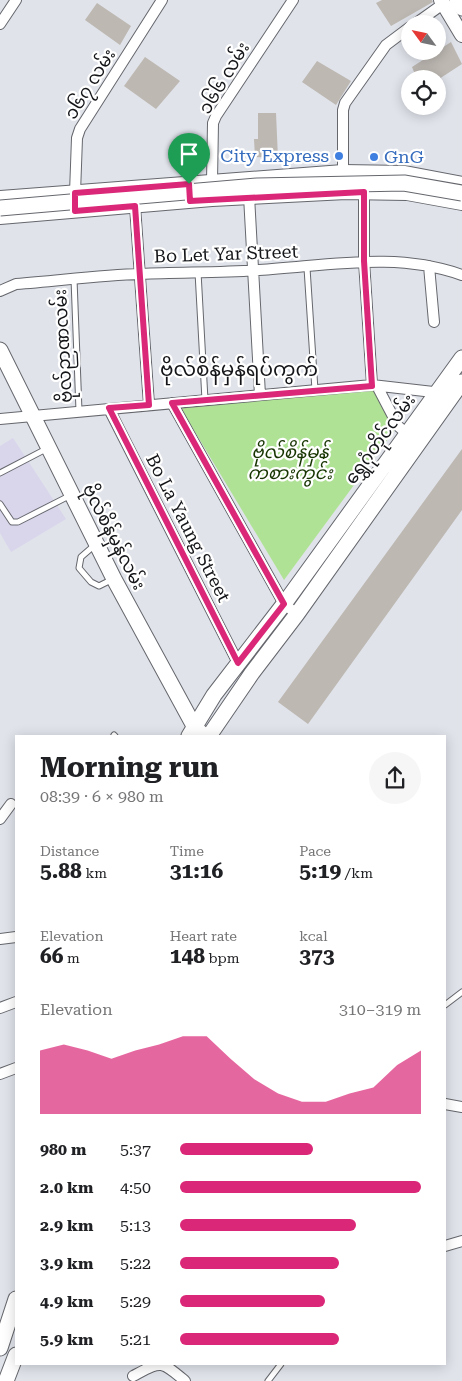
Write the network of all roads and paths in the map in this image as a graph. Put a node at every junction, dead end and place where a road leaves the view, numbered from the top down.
1 (16, 0) edge
2 (162, 0) edge
3 (293, 0) edge
4 (447, 1) edge
5 (462, 8) edge
6 (428, 15) edge
7 (0, 24) edge
8 (401, 34) edge
9 (462, 35) edge
10 (343, 172) junction
11 (212, 181) junction
12 (189, 184) junction
13 (462, 184) edge
14 (364, 192) junction
15 (75, 193) junction
16 (462, 193) edge
17 (250, 196) junction
18 (30, 197) junction
19 (0, 198) edge
20 (190, 201) junction
21 (462, 203) edge
22 (135, 206) junction
23 (0, 208) edge
24 (75, 211) junction
25 (31, 214) junction
26 (0, 217) edge
27 (364, 261) junction
28 (429, 266) junction
29 (307, 268) junction
30 (254, 270) junction
31 (198, 272) junction
32 (139, 274) junction
33 (462, 275) edge
34 (74, 279) junction
35 (0, 291) edge
36 (434, 322) dead end
37 (0, 350) edge
38 (462, 358) edge
39 (462, 382) edge
40 (374, 386) junction
41 (315, 390) junction
42 (260, 395) junction
43 (448, 396) junction
44 (205, 400) junction
45 (172, 403) junction
46 (149, 405) junction
47 (109, 408) junction
48 (80, 411) junction
49 (32, 415) junction
50 (0, 419) edge
51 (413, 439) junction
52 (48, 448) junction
53 (0, 473) edge
54 (72, 495) junction
55 (0, 504) edge
56 (96, 544) junction
57 (114, 579) junction
58 (284, 604) junction
59 (297, 614) junction
60 (238, 663) junction
61 (196, 733) edge
62 (210, 735) edge
63 (11, 804) dead end
64 (0, 819) edge
65 (15, 937) edge
66 (0, 938) edge
67 (462, 992) edge
68 (15, 1002) edge
69 (446, 1004) edge
70 (0, 1008) edge
71 (15, 1068) edge
72 (0, 1074) edge
73 (446, 1104) edge
74 (462, 1107) edge
75 (462, 1241) edge
76 (446, 1246) edge
77 (15, 1302) edge
78 (0, 1348) edge
79 (15, 1358) edge
80 (160, 1365) edge
81 (163, 1365) edge
82 (280, 1365) edge
83 (133, 1376) dead end
84 (6, 1381) edge
85 (185, 1381) edge
86 (268, 1381) edge

1 - 7 street
2 - 15 street, ၁၆၇ လမ်း
3 - 11 street, ၁၆၆ လမ်း
4 - 5 main road
4 - 6 street
4 - 9 main road
8 - 10 street
10 - 11 main road
10 - 13 main road
11 - 12 main road
12 - 15 main road
12 - 20 main road
14 - 17 main road
14 - 21 main road
14 - 27 street
15 - 18 main road
15 - 24 lane
16 - 23 main road, bridge
17 - 20 main road
17 - 30 street
18 - 19 main road
18 - 25 main road
20 - 22 main road
22 - 24 main road
22 - 32 street
24 - 25 main road
25 - 26 main road
27 - 28 street, Bo Let Yar Street
27 - 29 street, Bo Let Yar Street
27 - 40 street
28 - 33 street, Bo Let Yar Street
28 - 36 street
29 - 30 street, Bo Let Yar Street
29 - 41 lane
30 - 31 street, Bo Let Yar Street
30 - 42 street
31 - 32 street, Bo Let Yar Street
31 - 44 lane
32 - 34 street, Bo Let Yar Street
32 - 46 street
34 - 35 street, Bo Let Yar Street
34 - 48 lane, ဗိုလ်ဉာဏလမ်း
37 - 49 main road, ဗိုလ်စိန်မှန်လမ်း
38 - 43 main road, ရွှေဂုံတိုင်လမ်း
39 - 43 main road, ရွှေဂုံတိုင်လမ်း
40 - 41 street
40 - 43 street
40 - 51 street
41 - 42 street
42 - 44 street
43 - 51 main road, ရွှေဂုံတိုင်လမ်း
44 - 45 street
45 - 46 street
45 - 58 street
46 - 47 street
47 - 48 street
47 - 60 street, Bo La Yaung Street
48 - 49 street
49 - 50 street
49 - 52 main road, ဗိုလ်စိန်မှန်လမ်း
51 - 58 main road, ရွှေဂုံတိုင်လမ်း
51 - 59 main road, ရွှေဂုံတိုင်လမ်း
52 - 53 lane
52 - 54 main road, ဗိုလ်စိန်မှန်လမ်း
54 - 55 lane
54 - 56 main road, ဗိုလ်စိန်မှန်လမ်း
56 - 57 main road, ဗိုလ်စိန်မှန်လမ်း
56 - 57 lane
57 - 61 main road, ဗိုလ်စိန်မှန်လမ်း
58 - 59 street
58 - 60 main road, ရွှေဂုံတိုင်လမ်း
59 - 62 main road, ရွှေဂုံတိုင်လမ်း
60 - 61 main road, ရွှေဂုံတိုင်လမ်း
63 - 64 street
65 - 66 street
67 - 69 lane
68 - 70 street
71 - 72 street
73 - 74 street
75 - 76 street
77 - 78 main road
79 - 84 main road
80 - 83 street
81 - 85 street
82 - 86 lane

